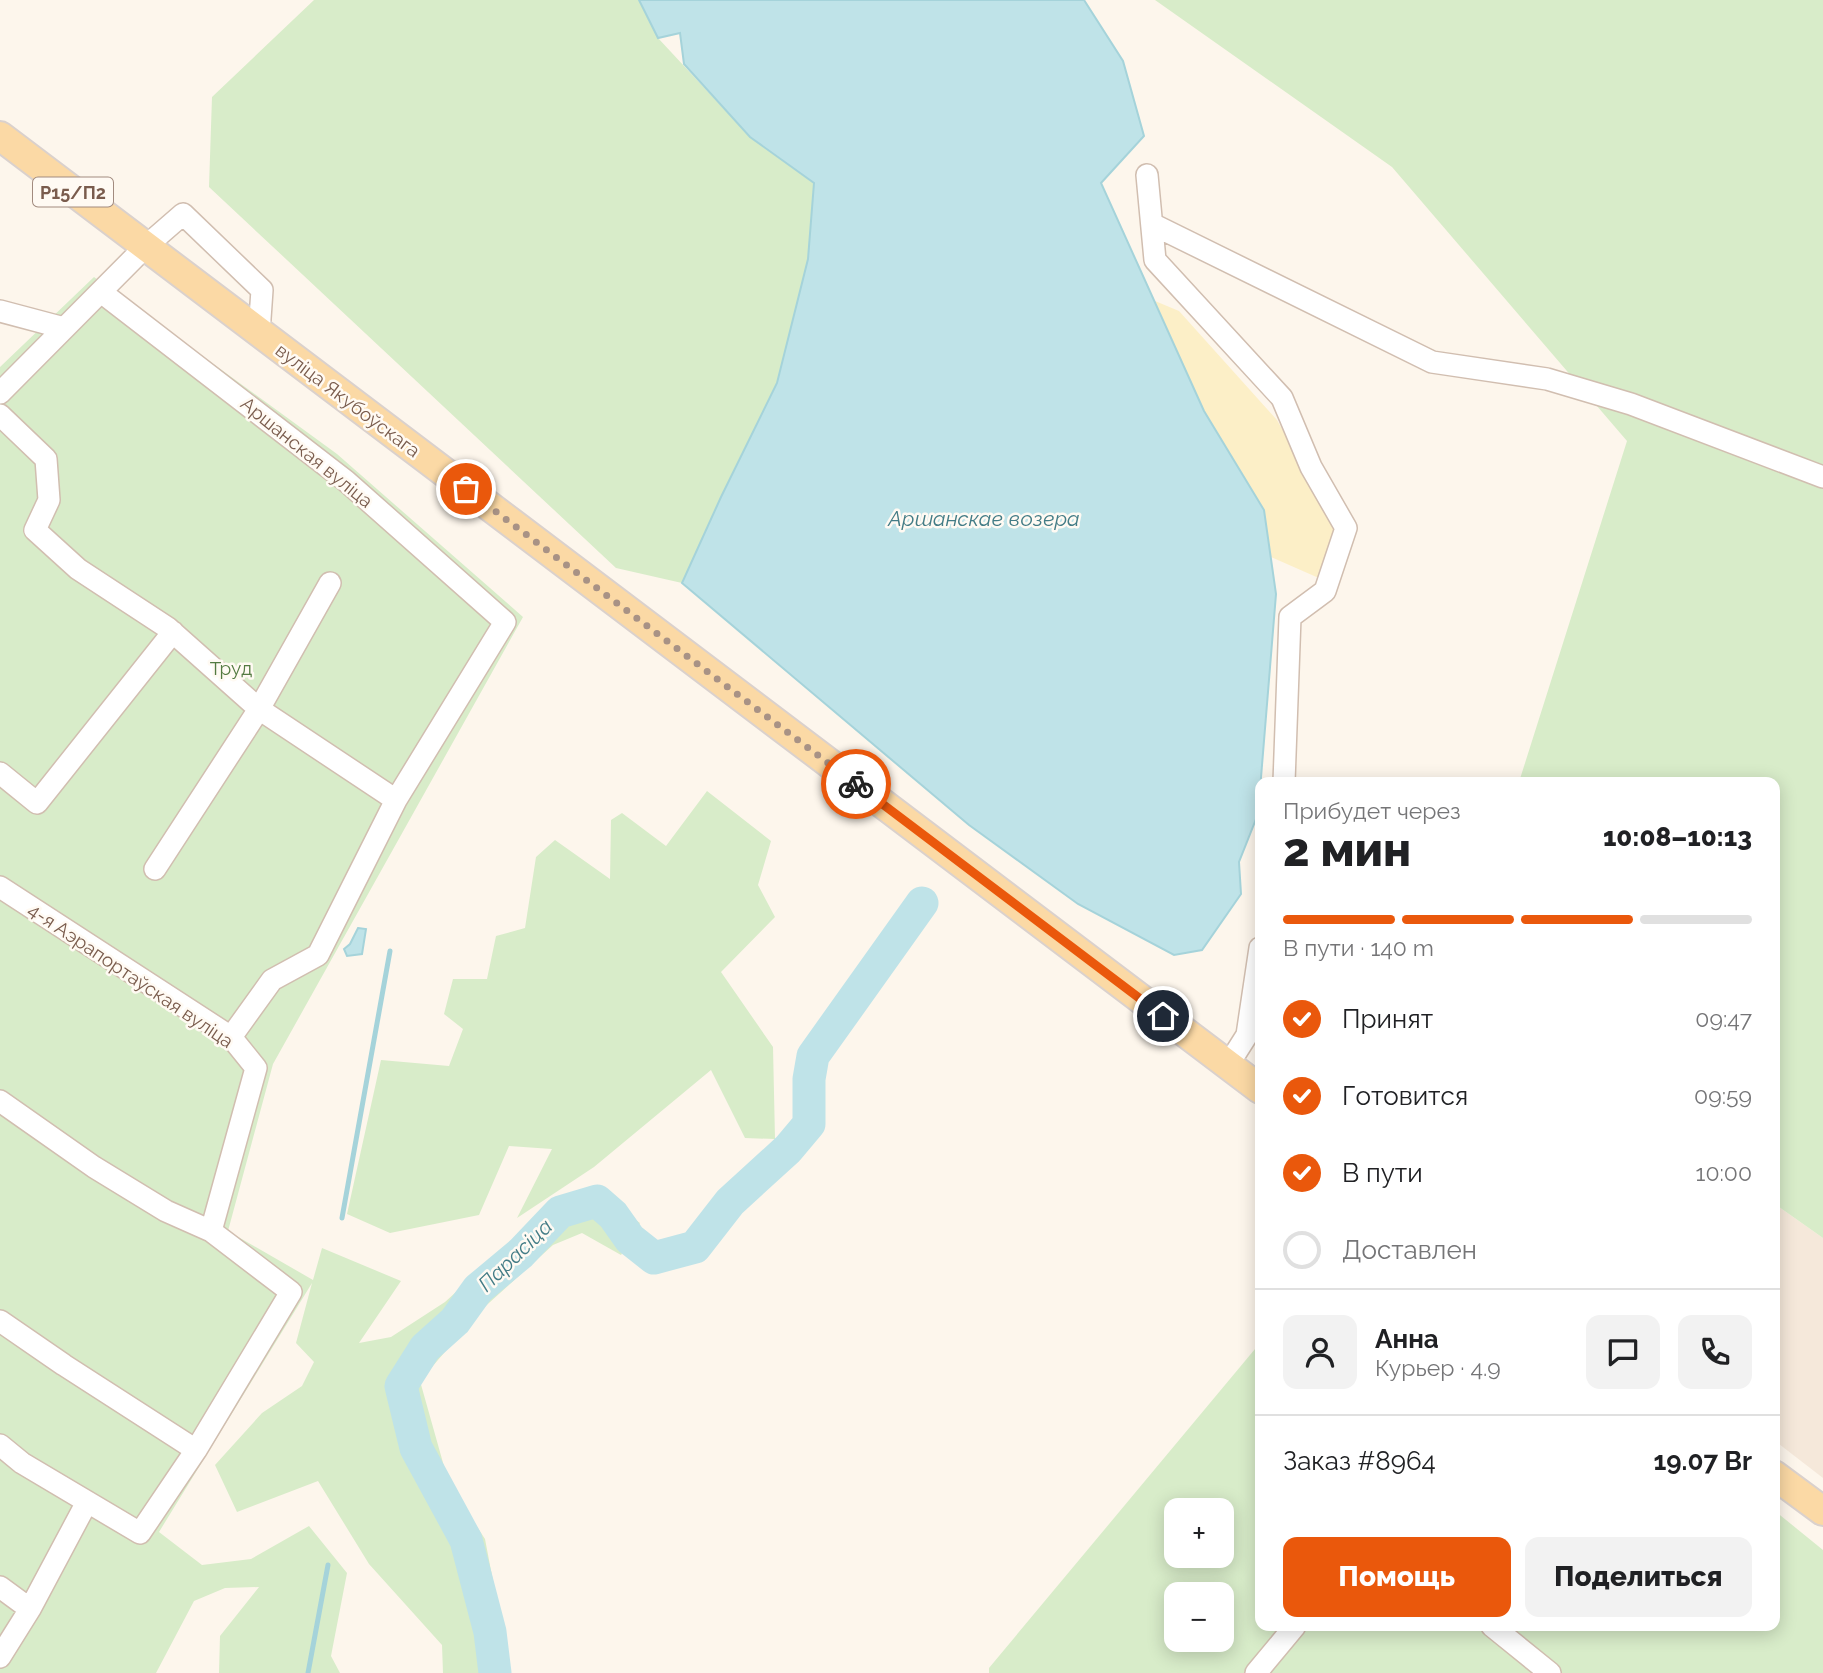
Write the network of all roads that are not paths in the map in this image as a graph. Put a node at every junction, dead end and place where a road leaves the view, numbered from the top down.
1 (0, 136) edge
2 (1147, 174) dead end
3 (1152, 224) junction
4 (145, 247) junction
5 (101, 292) junction
6 (0, 311) edge
7 (64, 328) junction
8 (259, 333) junction
9 (0, 393) edge
10 (0, 415) edge
11 (1823, 477) edge
12 (330, 583) dead end
13 (173, 632) junction
14 (259, 709) junction
15 (0, 773) edge
16 (1284, 777) edge
17 (396, 800) junction
18 (155, 869) dead end
19 (0, 887) edge
20 (1255, 981) edge
21 (231, 1037) junction
22 (1228, 1065) junction
23 (1255, 1085) edge
24 (0, 1101) edge
25 (211, 1231) junction
26 (0, 1321) edge
27 (0, 1445) edge
28 (196, 1450) junction
29 (1780, 1479) edge
30 (87, 1502) junction
31 (1823, 1511) edge
32 (0, 1587) edge
33 (30, 1609) junction
34 (1292, 1631) edge
35 (1503, 1631) edge
36 (0, 1657) edge
37 (1256, 1673) edge
38 (1550, 1673) edge

1 - 4 main road, Р15/П2
2 - 3 street
3 - 11 street
3 - 16 street
4 - 5 street
4 - 8 main road, вуліца Якубоўскага / Р15/П2
4 - 8 street
5 - 7 street
5 - 17 street, Аршанская вуліца
6 - 7 street
7 - 9 street
8 - 22 main road, Р15/П2
10 - 13 street
12 - 14 street
13 - 14 street
13 - 15 street
14 - 17 street
14 - 18 street
17 - 21 street
19 - 21 street, 4-я Аэрапортаўская вуліца
20 - 22 street
21 - 25 street, 4-я Аэрапортаўская вуліца
22 - 23 main road, Р15/П2
24 - 25 street
25 - 28 street
26 - 28 street
27 - 30 street
28 - 30 street
29 - 31 main road
30 - 33 street
32 - 33 street
33 - 36 street
34 - 37 street
35 - 38 street

